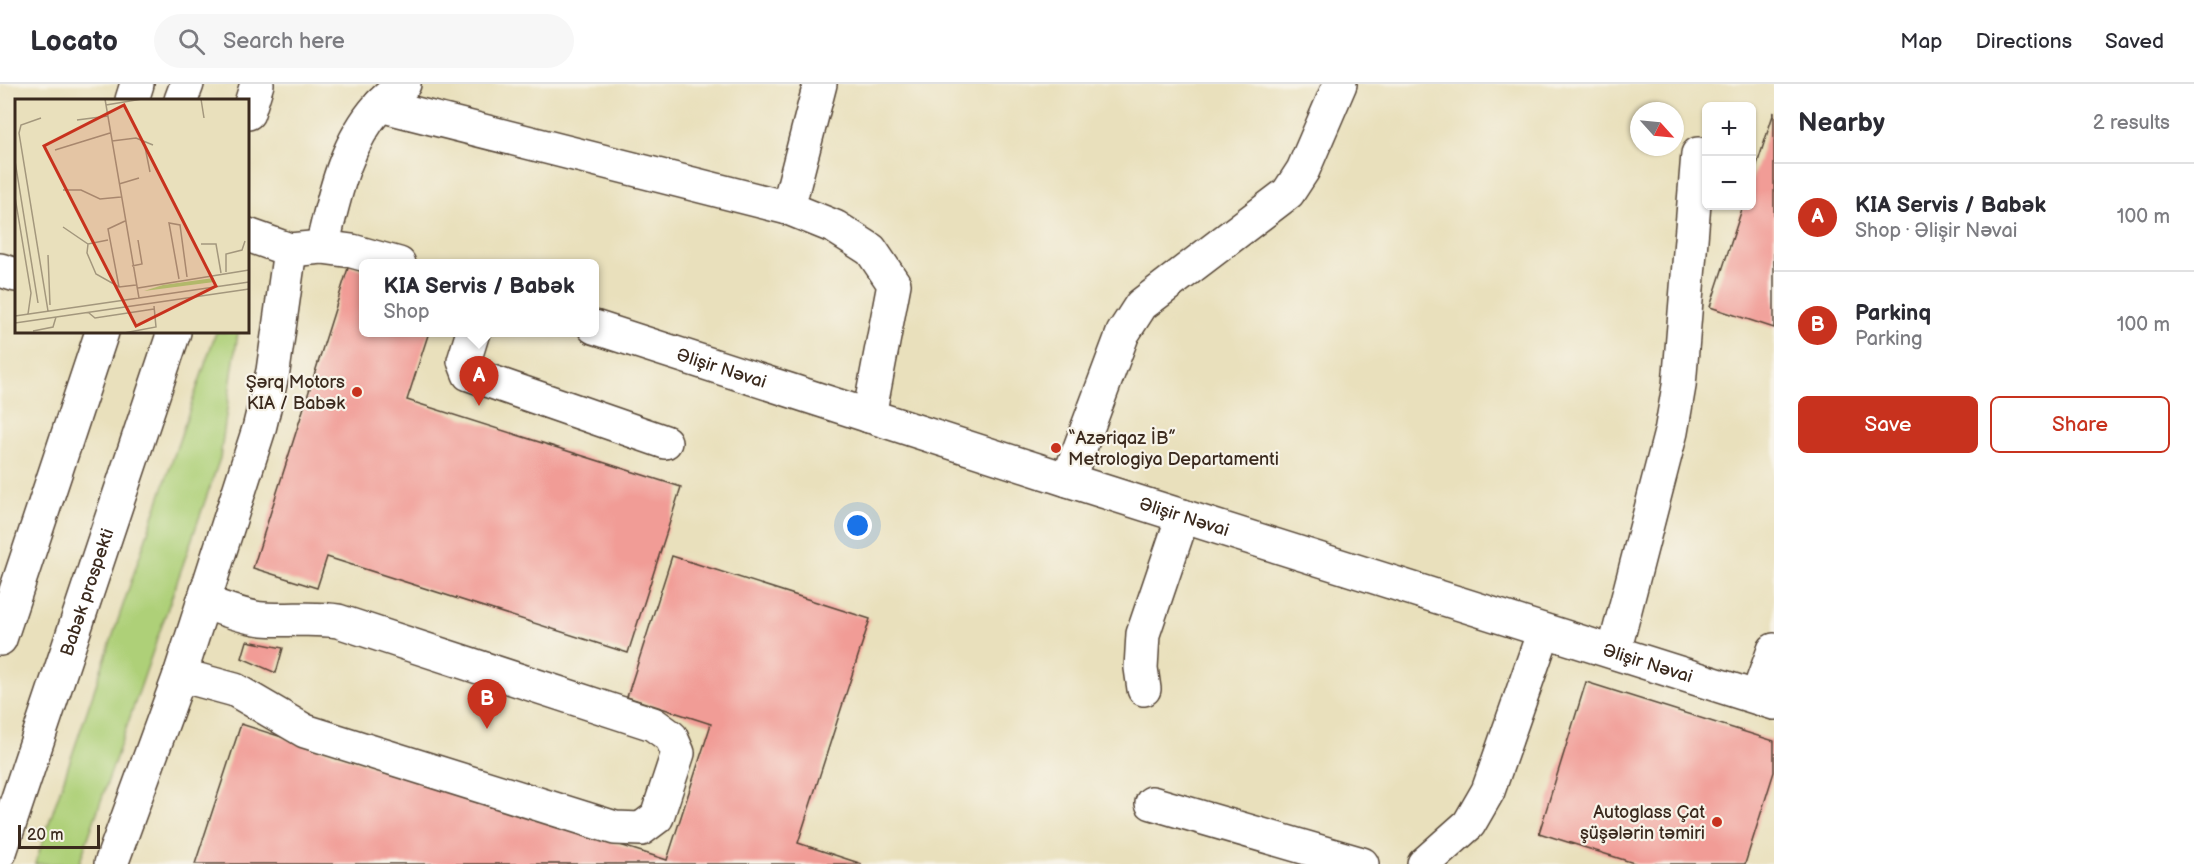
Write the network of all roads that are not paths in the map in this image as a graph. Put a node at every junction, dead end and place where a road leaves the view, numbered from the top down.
1 (137, 84) edge
2 (187, 84) edge
3 (258, 84) edge
4 (404, 84) edge
5 (820, 84) edge
6 (1340, 84) edge
7 (132, 99) edge
8 (181, 99) edge
9 (380, 105) junction
10 (249, 110) edge
11 (1698, 154) dead end
12 (788, 208) junction
13 (249, 235) edge
14 (322, 247) junction
15 (290, 250) junction
16 (381, 259) edge
17 (0, 270) edge
18 (15, 275) edge
19 (599, 329) edge
20 (102, 333) edge
21 (174, 333) edge
22 (472, 337) edge
23 (869, 416) junction
24 (665, 442) dead end
25 (1068, 480) junction
26 (1183, 516) junction
27 (203, 602) junction
28 (1544, 630) junction
29 (0, 639) edge
30 (1774, 650) edge
31 (1614, 652) junction
32 (180, 675) junction
33 (1144, 689) dead end
34 (1766, 700) edge
35 (1152, 802) dead end
36 (0, 852) edge
37 (111, 864) edge
38 (1362, 864) edge
39 (1424, 864) edge

1 - 7 street
2 - 8 street
3 - 10 street
4 - 9 street
5 - 12 street
6 - 25 street
9 - 12 street
9 - 14 street
11 - 31 street
12 - 23 street
13 - 15 street
14 - 15 street
14 - 16 street
15 - 27 street
17 - 18 street
19 - 23 street, Əlişir Nəvai
20 - 29 street
21 - 36 street, Babək prospekti
22 - 24 street
23 - 25 street, Əlişir Nəvai
25 - 26 street, Əlişir Nəvai
26 - 28 street, Əlişir Nəvai
26 - 33 street
27 - 32 street
27 - 32 street
28 - 31 street, Əlişir Nəvai
28 - 39 street
30 - 34 street
31 - 34 street, Əlişir Nəvai
32 - 37 street
35 - 38 street

